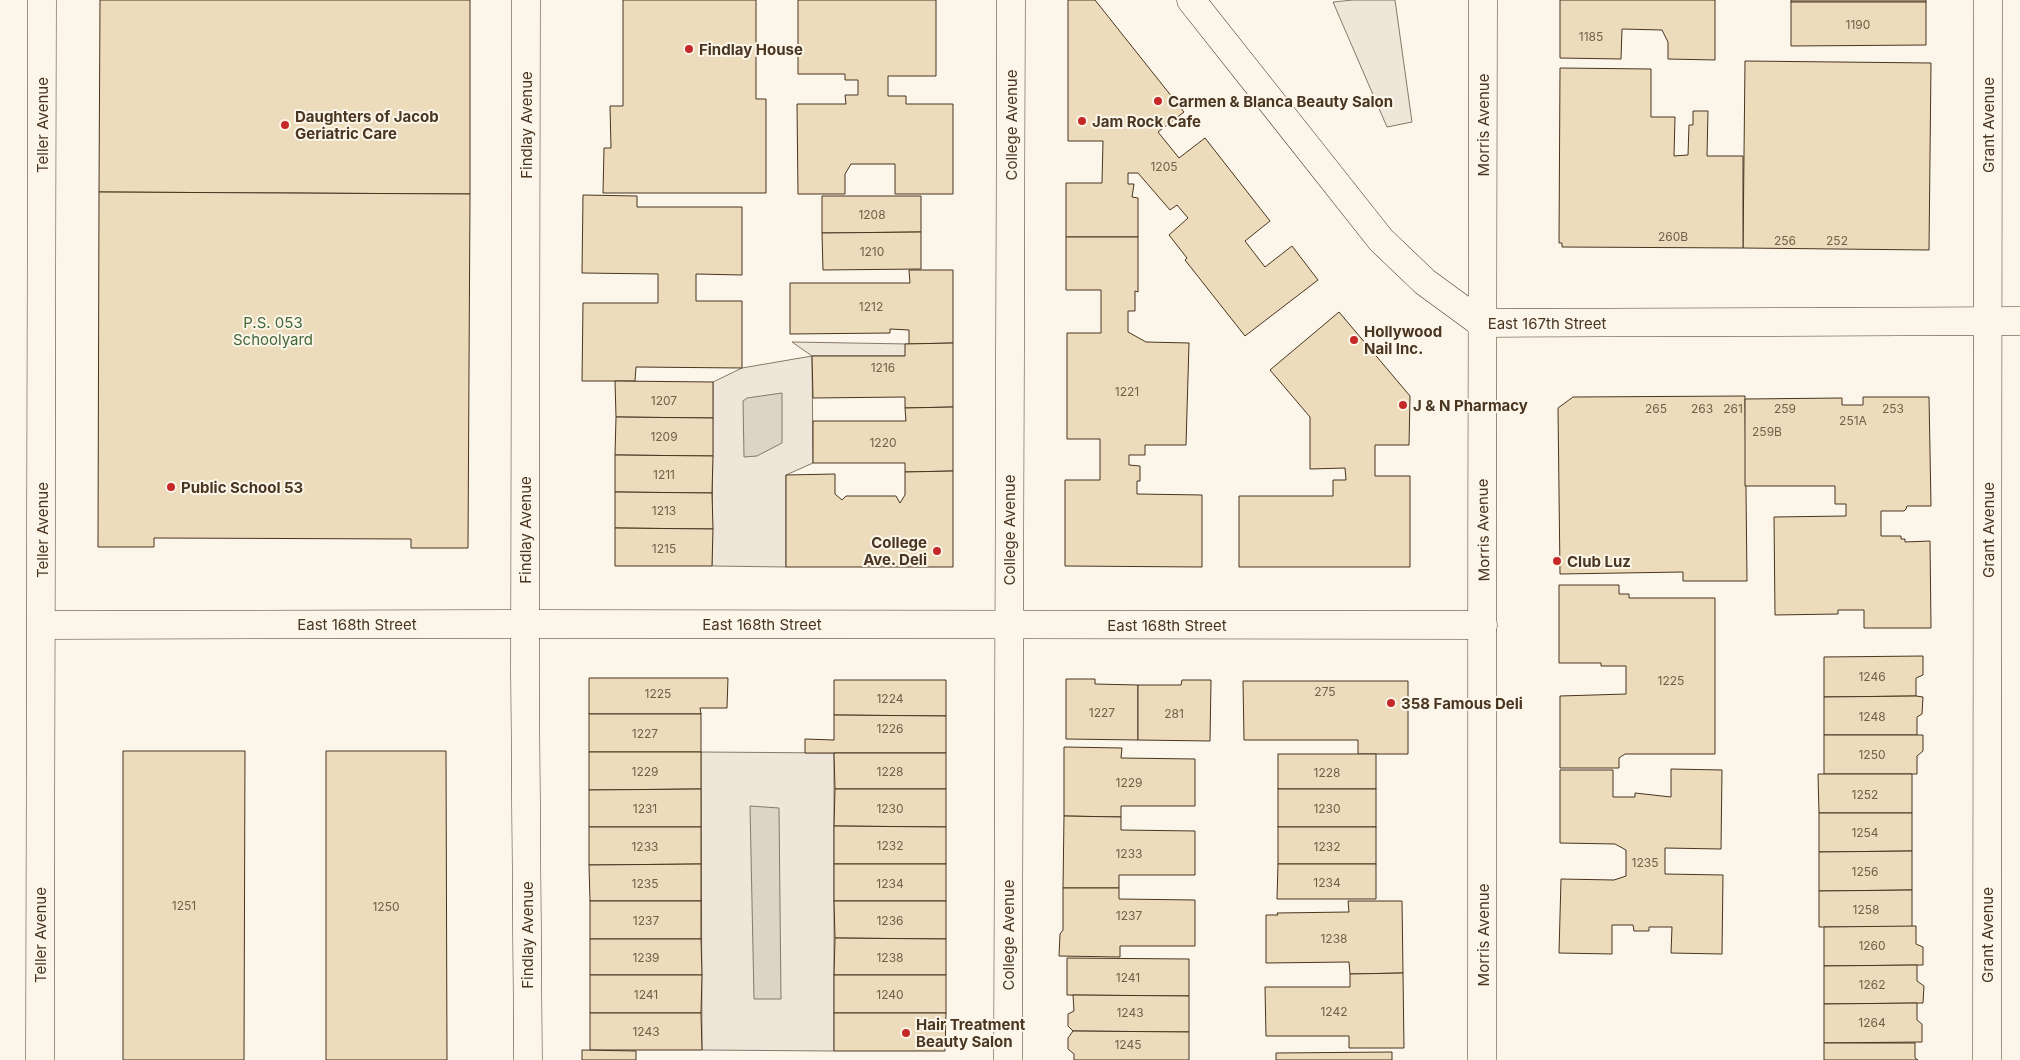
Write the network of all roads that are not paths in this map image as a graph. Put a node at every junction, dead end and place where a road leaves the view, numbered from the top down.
1 (42, 0) edge
2 (526, 0) edge
3 (1012, 0) edge
4 (1191, 0) edge
5 (1484, 0) edge
6 (1988, 0) edge
7 (2020, 321) edge
8 (1988, 322) junction
9 (1481, 323) junction
10 (525, 624) junction
11 (42, 625) junction
12 (1008, 625) junction
13 (1483, 625) junction
14 (40, 1060) edge
15 (528, 1060) edge
16 (1008, 1060) edge
17 (1482, 1060) edge
18 (1987, 1060) edge

1 - 11 street, Teller Avenue
2 - 10 street, Findlay Avenue
3 - 12 street, College Avenue
4 - 9 street, East 167th Street
5 - 9 street, Morris Avenue
6 - 8 street, Grant Avenue
7 - 8 street, East 167th Street
8 - 9 street, East 167th Street
8 - 18 street, Grant Avenue
9 - 13 street, Morris Avenue
10 - 11 street, East 168th Street
10 - 12 street, East 168th Street
10 - 15 street, Findlay Avenue
11 - 14 street, Teller Avenue
12 - 13 street, East 168th Street
12 - 16 street, College Avenue
13 - 17 street, Morris Avenue

